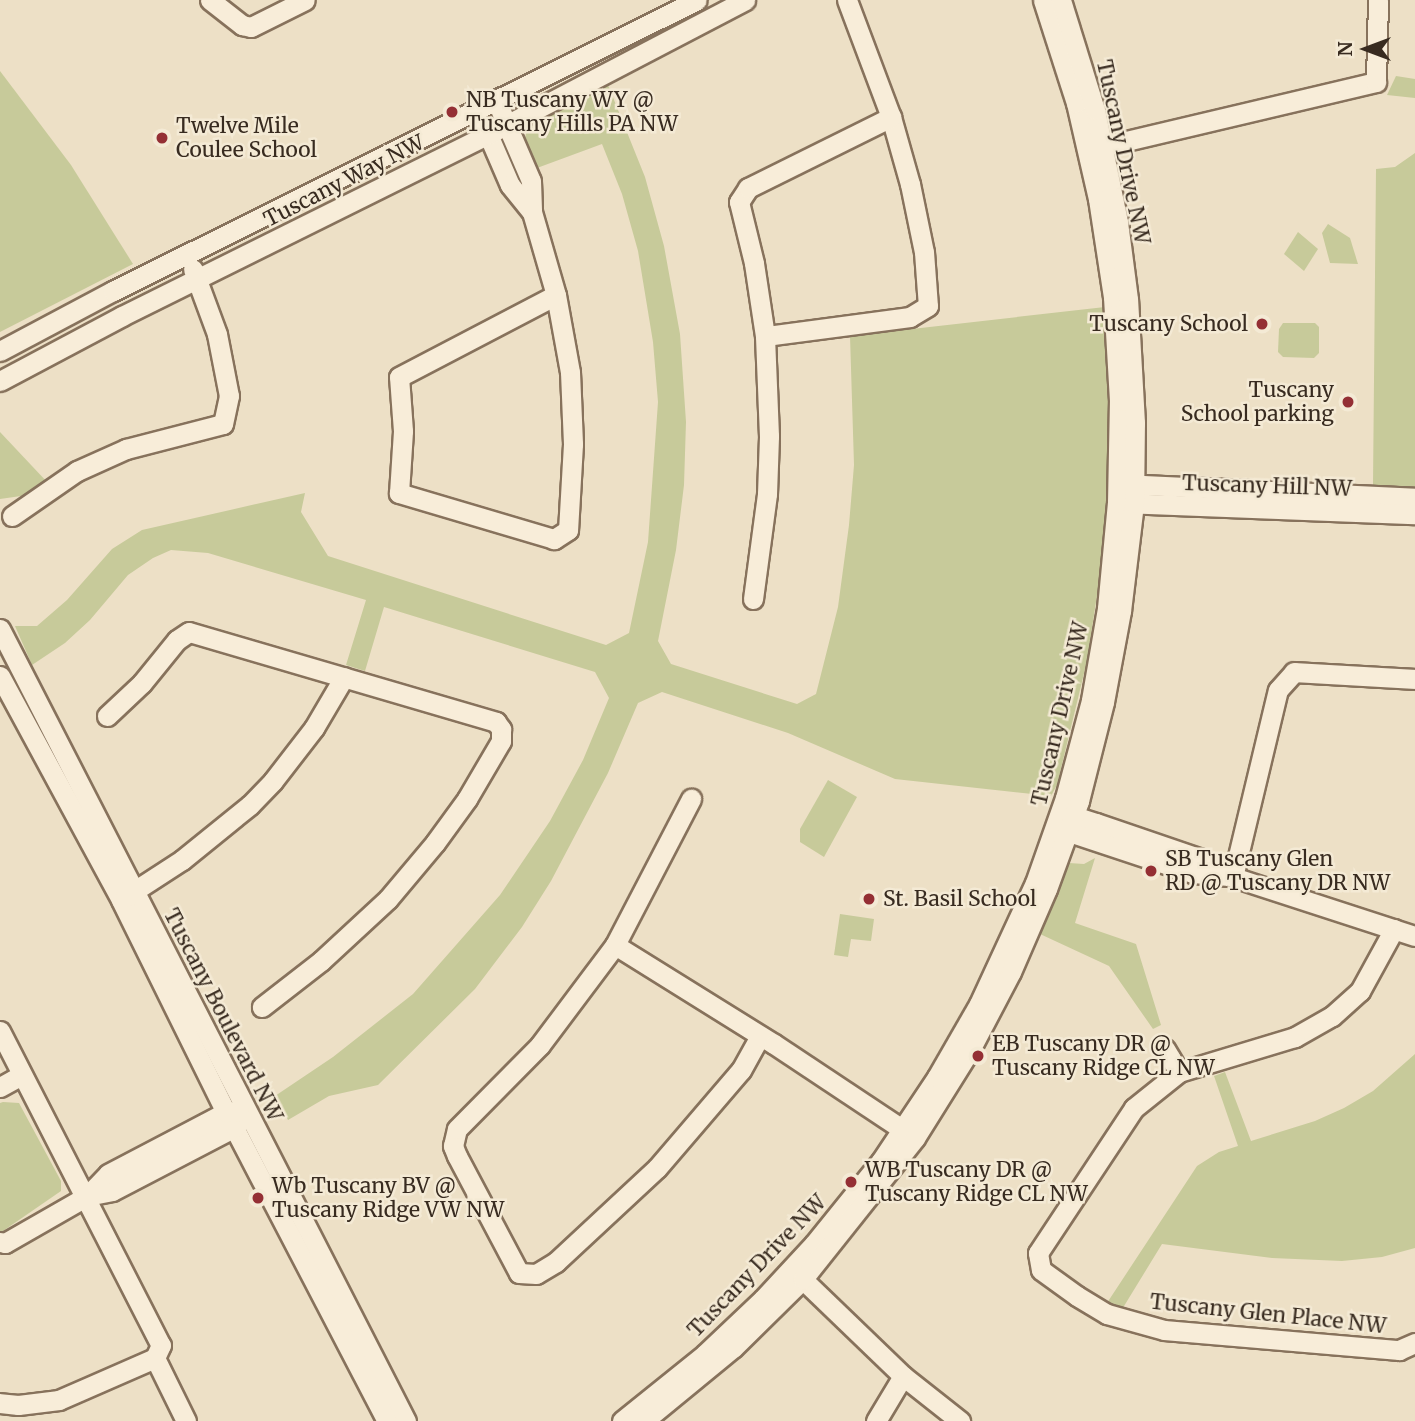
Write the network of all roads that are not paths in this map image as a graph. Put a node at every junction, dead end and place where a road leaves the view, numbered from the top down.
1 (211, 0) edge
2 (305, 0) edge
3 (697, 0) edge
4 (745, 0) edge
5 (847, 0) edge
6 (1043, 0) edge
7 (1061, 0) edge
8 (1378, 0) edge
9 (496, 102) junction
10 (478, 111) junction
11 (891, 117) junction
12 (497, 129) junction
13 (1096, 148) junction
14 (187, 255) junction
15 (197, 279) junction
16 (556, 295) junction
17 (765, 336) junction
18 (0, 351) edge
19 (0, 381) edge
20 (1126, 494) junction
21 (1415, 498) edge
22 (1415, 514) edge
23 (12, 516) dead end
24 (753, 599) dead end
25 (0, 629) edge
26 (0, 676) edge
27 (344, 677) junction
28 (1415, 679) edge
29 (107, 716) dead end
30 (691, 799) dead end
31 (1068, 822) junction
32 (1233, 877) junction
33 (128, 896) junction
34 (1394, 929) junction
35 (1415, 936) edge
36 (615, 946) junction
37 (262, 1007) dead end
38 (0, 1031) edge
39 (760, 1036) junction
40 (1166, 1049) dead end
41 (1179, 1072) junction
42 (22, 1075) junction
43 (0, 1087) edge
44 (247, 1111) junction
45 (231, 1119) junction
46 (909, 1134) junction
47 (87, 1196) junction
48 (0, 1242) edge
49 (797, 1274) junction
50 (1415, 1343) edge
51 (155, 1358) junction
52 (903, 1376) junction
53 (0, 1403) edge
54 (186, 1421) edge
55 (387, 1421) edge
56 (406, 1421) edge
57 (622, 1421) edge
58 (644, 1421) edge
59 (876, 1421) edge
60 (960, 1421) edge

1 - 2 street
3 - 9 street, Tuscany Way NW
4 - 12 street, Tuscany Way NW
5 - 11 street
6 - 13 street, Tuscany Drive NW
7 - 13 street, Tuscany Drive NW
8 - 13 street
9 - 10 street, Tuscany Way NW
9 - 12 street
10 - 12 street
10 - 14 street, Tuscany Way NW
11 - 17 street
11 - 17 street
12 - 15 street, Tuscany Way NW
12 - 16 street
13 - 20 street, Tuscany Drive NW
14 - 15 street
14 - 18 street, Tuscany Way NW
15 - 19 street, Tuscany Way NW
15 - 23 street
16 - 16 street
17 - 24 street
20 - 21 street, Tuscany Hill NW
20 - 22 street, Tuscany Hill NW
20 - 31 street, Tuscany Drive NW
25 - 33 street, Tuscany Boulevard NW
26 - 33 street, Tuscany Boulevard NW
27 - 29 street
27 - 33 street
27 - 37 street
28 - 32 street
30 - 36 street
31 - 32 street
31 - 46 street, Tuscany Drive NW
32 - 34 street
33 - 44 street, Tuscany Boulevard NW
33 - 45 street, Tuscany Boulevard NW
34 - 35 street
34 - 41 street, Tuscany Glen Place NW
36 - 39 street
36 - 39 street
38 - 42 street
39 - 46 street
40 - 41 street
41 - 50 street, Tuscany Glen Place NW
42 - 43 street
42 - 47 street
44 - 45 street
44 - 56 street, Tuscany Boulevard NW
45 - 47 street
45 - 55 street, Tuscany Boulevard NW
46 - 49 street, Tuscany Drive NW
47 - 48 street
47 - 51 street
49 - 52 street
49 - 57 street, Tuscany Drive NW
49 - 58 street, Tuscany Drive NW
51 - 53 street
51 - 54 street
52 - 59 street
52 - 60 street

